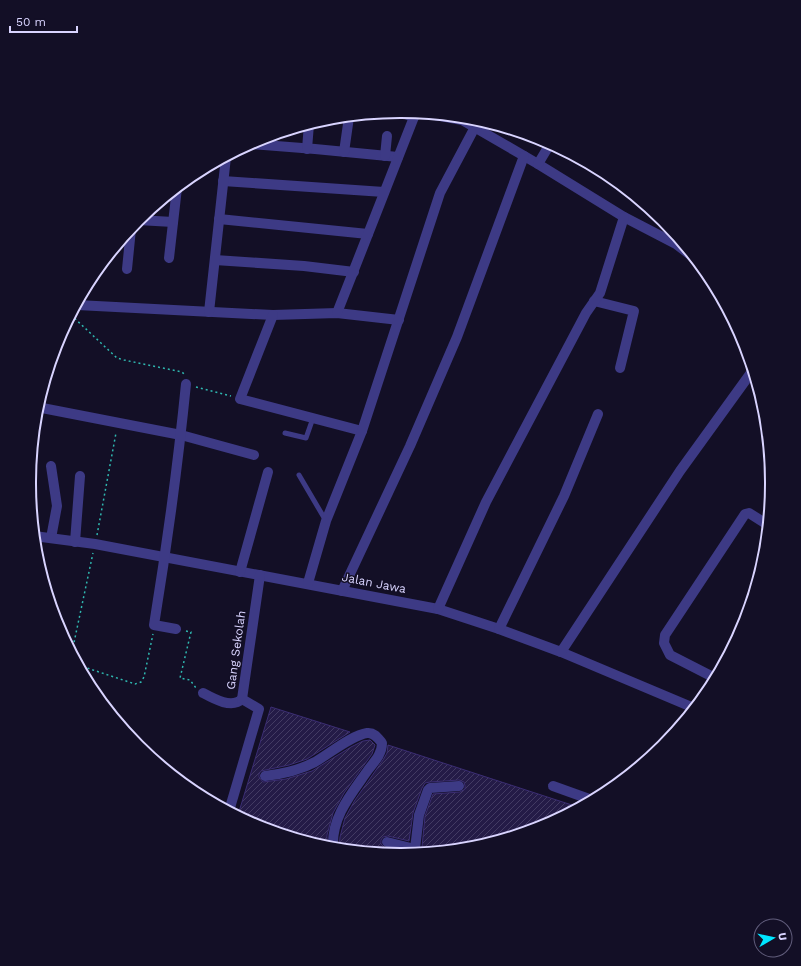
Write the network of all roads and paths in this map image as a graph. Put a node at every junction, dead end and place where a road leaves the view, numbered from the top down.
1 (415, 119) edge
2 (348, 123) edge
3 (475, 127) joint
4 (308, 130) edge
5 (387, 136) dead end
6 (272, 142) edge
7 (307, 149) junction
8 (547, 149) edge
9 (344, 152) junction
10 (385, 156) junction
11 (524, 156) junction
12 (398, 157) junction
13 (225, 163) edge
14 (538, 164) junction
15 (223, 181) junction
16 (384, 192) junction
17 (176, 196) edge
18 (624, 216) junction
19 (219, 219) junction
20 (148, 221) edge
21 (173, 222) junction
22 (368, 234) junction
23 (130, 239) edge
24 (676, 244) edge
25 (169, 258) dead end
26 (215, 260) junction
27 (127, 269) dead end
28 (354, 272) junction
29 (594, 301) junction
30 (83, 305) edge
31 (209, 312) junction
32 (337, 313) junction
33 (273, 315) junction
34 (75, 319) edge
35 (399, 320) junction
36 (620, 368) dead end
37 (749, 376) edge
38 (186, 384) junction
39 (240, 399) junction
40 (44, 408) edge
41 (598, 414) dead end
42 (313, 418) junction
43 (118, 423) junction
44 (362, 431) junction
45 (285, 433) dead end
46 (181, 435) junction
47 (254, 455) dead end
48 (51, 466) dead end
49 (268, 472) dead end
50 (299, 475) dead end
51 (80, 476) dead end
52 (326, 521) junction
53 (763, 522) edge
54 (40, 537) edge
55 (51, 538) junction
56 (75, 542) junction
57 (95, 544) junction
58 (165, 557) junction
59 (240, 572) junction
60 (260, 575) junction
61 (308, 583) junction
62 (342, 591) junction
63 (438, 609) junction
64 (154, 625) junction
65 (176, 629) joint
66 (499, 629) junction
67 (74, 644) edge
68 (561, 652) junction
69 (87, 668) edge
70 (710, 675) edge
71 (203, 693) joint
72 (242, 699) junction
73 (689, 706) edge
74 (264, 776) dead end
75 (459, 786) dead end
76 (553, 786) dead end
77 (585, 798) edge
78 (231, 806) edge
79 (332, 841) edge
80 (387, 842) dead end
81 (417, 847) edge
82 (406, 848) edge

1 - 12 street
2 - 9 street
3 - 11 street
3 - 35 street
4 - 7 street
5 - 10 street
6 - 7 street
7 - 9 street
8 - 14 street
9 - 10 street
10 - 12 street
11 - 14 street
11 - 62 street
12 - 16 street
13 - 15 street
14 - 18 street
15 - 16 street
15 - 19 street
16 - 22 street
17 - 21 street
18 - 24 street
18 - 29 street
19 - 22 street
19 - 26 street
20 - 21 street
21 - 25 street
22 - 28 street
23 - 27 street
26 - 28 street
26 - 31 street
28 - 32 street
29 - 36 street
29 - 63 street
30 - 31 street
31 - 33 street
32 - 33 street
32 - 35 street
33 - 39 street
34 - 38 path
35 - 44 street
37 - 68 street
38 - 39 path
38 - 46 street
39 - 42 street
40 - 43 street
41 - 66 street
42 - 44 street
42 - 45 lane
43 - 46 street
43 - 57 path
44 - 52 street
46 - 47 street
46 - 58 street
48 - 55 street
49 - 59 street
50 - 52 lane
51 - 56 street
52 - 61 street
53 - 70 street
54 - 55 street, Jalan Jawa
55 - 56 street, Jalan Jawa
56 - 57 street, Jalan Jawa
57 - 58 street, Jalan Jawa
57 - 67 path
58 - 59 street, Jalan Jawa
58 - 64 street
59 - 60 street, Jalan Jawa
60 - 61 street, Jalan Jawa
60 - 72 street, Gang Sekolah
61 - 62 street, Jalan Jawa
62 - 63 street, Jalan Jawa
63 - 66 street, Jalan Jawa
64 - 65 street
64 - 69 path
65 - 71 path
66 - 68 street, Jalan Jawa
68 - 73 street, Jalan Jawa
71 - 72 street
72 - 78 street, Gang Sekolah
74 - 79 street
75 - 81 street
76 - 77 street
80 - 82 street

